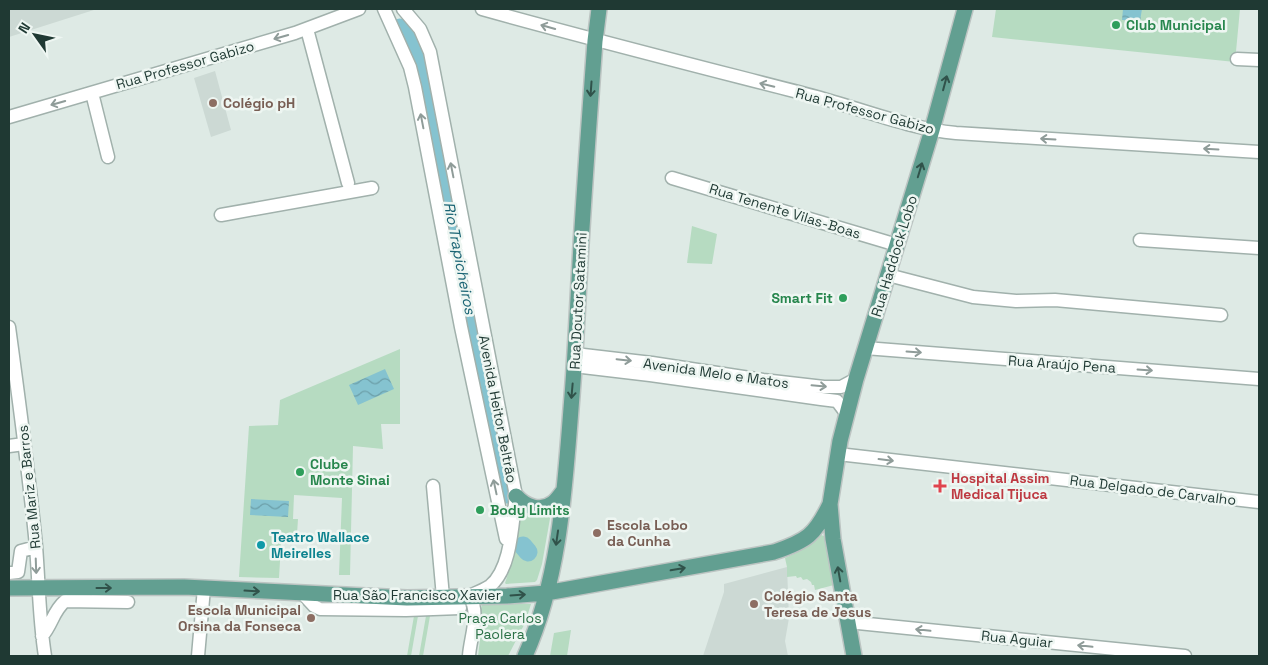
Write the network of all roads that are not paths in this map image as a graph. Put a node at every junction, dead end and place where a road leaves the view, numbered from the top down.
1 (360, 9) edge
2 (384, 9) edge
3 (403, 9) edge
4 (482, 9) edge
5 (599, 9) edge
6 (965, 9) edge
7 (307, 29) junction
8 (595, 41) junction
9 (1237, 59) dead end
10 (1259, 60) edge
11 (92, 93) junction
12 (9, 117) edge
13 (932, 130) junction
14 (1259, 152) edge
15 (108, 157) dead end
16 (672, 178) dead end
17 (348, 183) dead end
18 (372, 188) dead end
19 (221, 215) dead end
20 (1140, 240) dead end
21 (897, 245) junction
22 (1259, 248) edge
23 (888, 275) junction
24 (1221, 315) dead end
25 (9, 327) edge
26 (865, 348) junction
27 (575, 360) junction
28 (856, 379) junction
29 (1259, 379) edge
30 (846, 413) junction
31 (24, 444) junction
32 (9, 446) edge
33 (838, 454) junction
34 (433, 486) dead end
35 (564, 490) junction
36 (516, 496) junction
37 (1259, 502) edge
38 (830, 504) junction
39 (36, 547) junction
40 (508, 552) junction
41 (9, 573) edge
42 (9, 588) edge
43 (37, 588) junction
44 (204, 588) junction
45 (302, 593) junction
46 (546, 593) junction
47 (443, 597) junction
48 (128, 602) dead end
49 (465, 602) junction
50 (848, 622) junction
51 (42, 636) junction
52 (45, 656) edge
53 (198, 656) edge
54 (469, 656) edge
55 (525, 656) edge
56 (854, 656) edge
57 (1186, 656) edge

1 - 7 street, Rua Professor Gabizo
40 -> 2 street, Avenida Heitor Beltrão
36 -> 3 street, Avenida Heitor Beltrão
8 -> 4 street, Rua Professor Gabizo
5 - 8 main road, Rua Doutor Satamini
13 -> 6 main road, Rua Haddock Lobo
7 -> 11 street, Rua Professor Gabizo
7 - 17 street
13 -> 8 street, Rua Professor Gabizo
8 -> 27 main road, Rua Doutor Satamini
9 - 10 street
11 -> 12 street, Rua Professor Gabizo
11 - 15 street
14 -> 13 street, Rua Professor Gabizo
21 -> 13 main road, Rua Haddock Lobo
16 - 21 street, Rua Tenente Vilas-Boas
18 - 19 street
20 - 22 street
21 - 23 main road, Rua Haddock Lobo
23 - 24 street
23 - 26 main road, Rua Haddock Lobo
25 - 31 street, Rua Mariz e Barros
26 - 28 main road, Rua Haddock Lobo
26 -> 29 street, Rua Araújo Pena
27 -> 28 street, Avenida Melo e Matos
27 - 30 street, Avenida Melo e Matos
27 -> 35 main road, Rua Doutor Satamini
28 - 30 main road, Rua Haddock Lobo
30 - 33 main road, Rua Haddock Lobo
31 - 32 street
31 - 39 street, Rua Mariz e Barros
33 -> 37 street, Rua Delgado de Carvalho
33 - 38 main road, Rua Haddock Lobo
34 - 47 street
35 - 36 main road
35 -> 46 main road, Rua Doutor Satamini
36 - 40 street, Avenida Heitor Beltrão
46 -> 38 main road, Rua São Francisco Xavier
50 -> 38 main road
39 - 41 street
39 -> 43 street, Rua Mariz e Barros
40 - 49 street, Avenida Heitor Beltrão
42 - 43 main road, Rua São Francisco Xavier
43 -> 44 main road, Rua São Francisco Xavier
43 - 51 street, Rua Mariz e Barros
44 -> 45 main road, Rua São Francisco Xavier
44 - 53 street
45 - 47 main road, Rua São Francisco Xavier
45 - 49 street
49 -> 46 main road, Rua São Francisco Xavier
46 - 55 main road
47 - 49 main road, Rua São Francisco Xavier
48 - 51 street
49 - 54 street
50 - 56 main road
57 -> 50 street, Rua Aguiar
51 - 52 street, Rua Mariz e Barros

